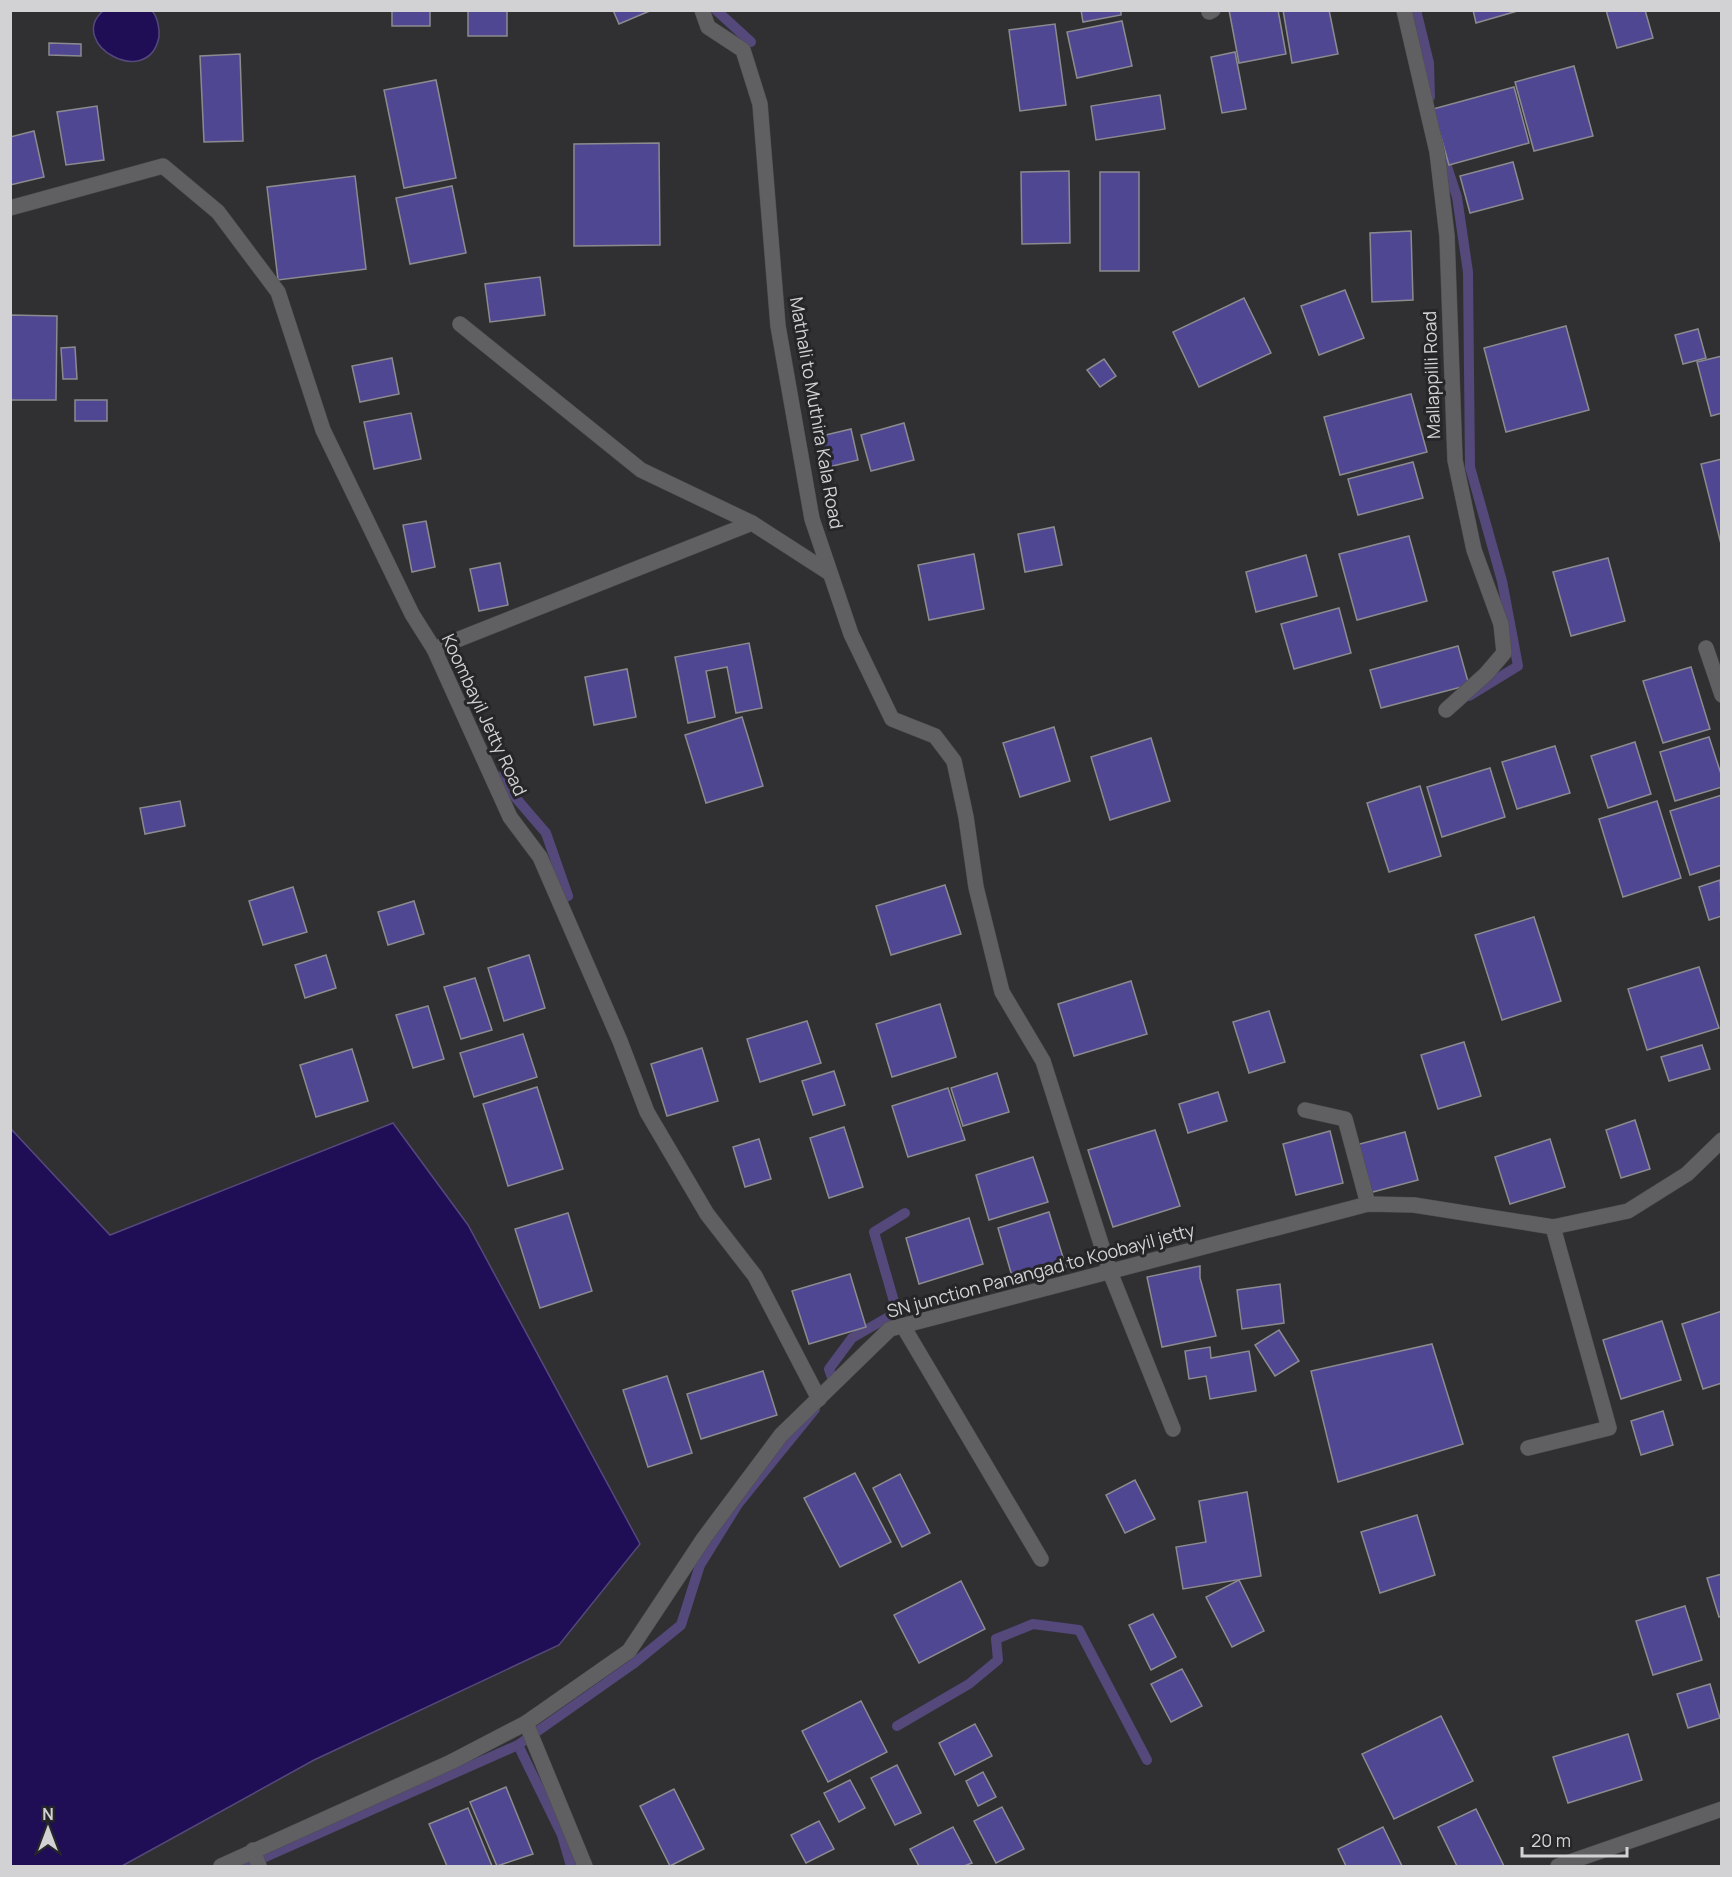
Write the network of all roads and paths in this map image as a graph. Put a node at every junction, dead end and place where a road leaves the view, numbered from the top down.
1 (702, 10) edge
2 (1404, 10) edge
3 (10, 208) edge
4 (460, 324) dead end
5 (752, 523) junction
6 (828, 572) junction
7 (1706, 648) dead end
8 (434, 649) junction
9 (1722, 695) edge
10 (1446, 711) dead end
11 (1305, 1110) dead end
12 (1722, 1140) edge
13 (1368, 1204) junction
14 (1553, 1227) junction
15 (1110, 1272) junction
16 (903, 1326) junction
17 (819, 1399) junction
18 (1173, 1429) dead end
19 (1528, 1448) dead end
20 (1041, 1559) dead end
21 (526, 1723) junction
22 (1722, 1809) edge
23 (253, 1850) junction
24 (221, 1866) edge
25 (259, 1866) edge
26 (585, 1866) edge
27 (1558, 1866) edge

1 - 6 street, Mathali to Muthira Kala Road
2 - 10 street, Mallappilli Road
3 - 8 street, Koombayil Jetty Road
4 - 5 street
5 - 6 street
5 - 8 street
6 - 15 street, Mathali to Muthira Kala Road
7 - 9 street
8 - 17 street, Koombayil Jetty Road
11 - 13 street
12 - 14 street, SN junction Panangad to Koobayil jetty
13 - 14 street, SN junction Panangad to Koobayil jetty
13 - 15 street, SN junction Panangad to Koobayil jetty
14 - 19 street
15 - 16 street, SN junction Panangad to Koobayil jetty
15 - 18 street, Mathali to Muthira Kala Road
16 - 17 street, SN junction Panangad to Koobayil jetty
16 - 20 street
17 - 21 street, SN junction Panangad to Koobayil jetty
21 - 23 street, SN junction Panangad to Koobayil jetty
21 - 26 street
22 - 27 street
23 - 24 street, SN junction Panangad to Koobayil jetty
23 - 25 street

